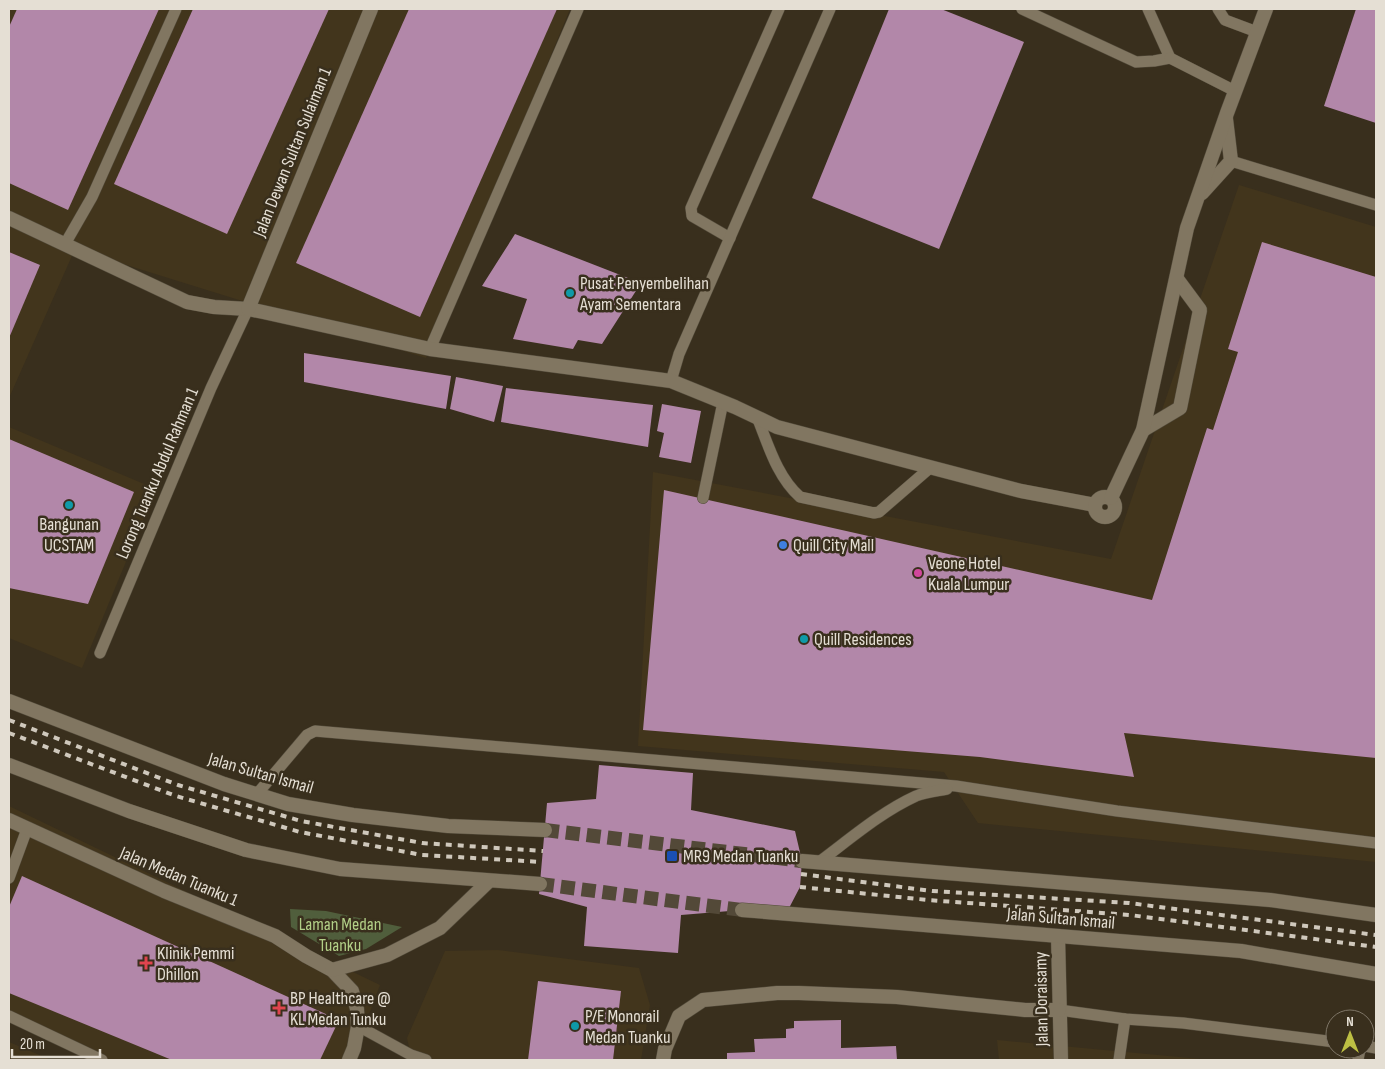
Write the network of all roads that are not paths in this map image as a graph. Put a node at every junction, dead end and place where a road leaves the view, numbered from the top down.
1 (176, 9) edge
2 (371, 9) edge
3 (578, 9) edge
4 (779, 9) edge
5 (828, 9) edge
6 (1022, 9) edge
7 (1148, 9) edge
8 (1218, 9) edge
9 (1266, 9) edge
10 (1258, 32) junction
11 (1170, 58) junction
12 (1235, 91) junction
13 (1226, 116) junction
14 (1231, 161) junction
15 (1199, 196) junction
16 (1376, 205) edge
17 (9, 218) edge
18 (730, 238) junction
19 (65, 244) junction
20 (1177, 279) junction
21 (248, 309) junction
22 (430, 349) junction
23 (671, 381) junction
24 (723, 402) junction
25 (757, 417) junction
26 (1143, 430) junction
27 (931, 467) junction
28 (703, 498) dead end
29 (100, 653) dead end
30 (9, 701) edge
31 (9, 766) edge
32 (956, 786) junction
33 (256, 794) junction
34 (9, 820) edge
35 (27, 829) junction
36 (545, 830) tunnel mouth
37 (1376, 843) edge
38 (802, 861) tunnel mouth
39 (819, 862) junction
40 (9, 878) edge
41 (489, 881) junction
42 (540, 884) tunnel mouth
43 (742, 910) tunnel mouth
44 (1376, 914) edge
45 (1058, 936) junction
46 (332, 970) junction
47 (1376, 974) edge
48 (1059, 1010) junction
49 (9, 1016) edge
50 (1125, 1019) junction
51 (358, 1026) junction
52 (1325, 1041) edge
53 (102, 1060) edge
54 (349, 1060) edge
55 (426, 1060) edge
56 (663, 1060) edge
57 (1061, 1060) edge
58 (1119, 1060) edge

1 - 19 lane
2 - 21 street, Jalan Dewan Sultan Sulaiman 1
3 - 22 lane
4 - 18 lane
5 - 18 lane
6 - 11 lane
7 - 11 lane
8 - 10 lane
9 - 10 street
10 - 12 street
11 - 12 lane
12 - 13 street
13 - 14 street
13 - 15 street
14 - 15 street
14 - 16 lane
15 - 20 street
17 - 19 street
18 - 23 lane
19 - 21 street
20 - 26 street
20 - 26 street
21 - 22 street
21 - 29 lane, Lorong Tuanku Abdul Rahman 1
22 - 23 street
23 - 24 street
24 - 25 street
24 - 28 lane
25 - 27 street
25 - 27 lane
26 - 27 street
30 - 33 street, Jalan Sultan Ismail
31 - 41 street
32 - 33 lane
32 - 37 lane
32 - 39 lane
33 - 36 street, Jalan Sultan Ismail
34 - 35 street, Jalan Medan Tuanku 1
35 - 40 lane
35 - 46 street, Jalan Medan Tuanku 1
38 - 39 street, Jalan Sultan Ismail
39 - 44 street, Jalan Sultan Ismail
41 - 42 street
41 - 46 street
43 - 45 street, Jalan Sultan Ismail
45 - 47 street, Jalan Sultan Ismail
45 - 48 street, Jalan Doraisamy
46 - 51 street, Jalan Medan Tuanku 1
48 - 50 lane
48 - 56 street
48 - 57 street, Jalan Doraisamy
49 - 53 lane
50 - 52 lane
50 - 58 lane
51 - 54 street
51 - 55 lane

